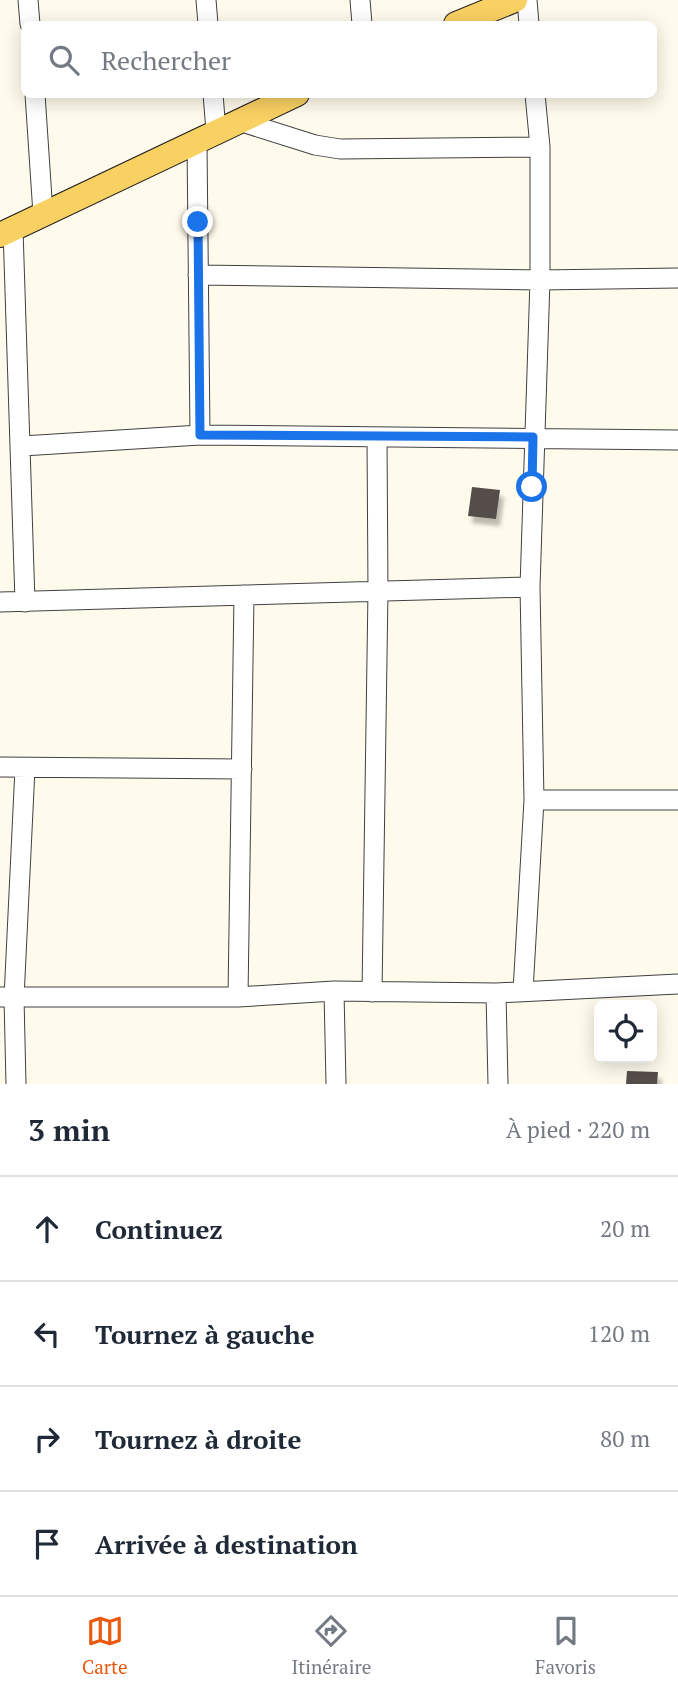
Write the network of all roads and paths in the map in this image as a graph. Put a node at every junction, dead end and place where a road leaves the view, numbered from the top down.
1 (29, 0) edge
2 (206, 0) edge
3 (360, 0) edge
4 (515, 0) edge
5 (527, 0) edge
6 (30, 21) edge
7 (208, 21) edge
8 (362, 21) edge
9 (463, 21) edge
10 (529, 21) edge
11 (35, 98) edge
12 (214, 98) edge
13 (289, 98) edge
14 (535, 98) edge
15 (217, 132) junction
16 (540, 147) junction
17 (43, 214) junction
18 (6, 232) edge
19 (198, 275) junction
20 (678, 278) edge
21 (540, 280) junction
22 (200, 435) junction
23 (377, 437) junction
24 (533, 437) junction
25 (678, 440) edge
26 (22, 446) junction
27 (530, 587) junction
28 (378, 591) junction
29 (244, 595) junction
30 (0, 602) edge
31 (25, 602) junction
32 (0, 767) edge
33 (25, 768) junction
34 (242, 769) junction
35 (534, 800) junction
36 (678, 800) edge
37 (678, 984) edge
38 (334, 991) junction
39 (523, 991) junction
40 (372, 992) junction
41 (496, 993) junction
42 (238, 997) junction
43 (7, 998) edge
44 (16, 1084) edge
45 (336, 1084) edge
46 (498, 1084) edge

1 - 6 street
2 - 7 street
3 - 8 street
4 - 9 main road
5 - 10 street
11 - 17 street
12 - 15 street
13 - 15 main road
14 - 16 street
15 - 16 street
15 - 17 main road
15 - 19 street
16 - 21 street
17 - 18 main road
18 - 26 street
19 - 21 street
19 - 22 street
20 - 21 street
21 - 24 street
22 - 23 street
22 - 26 street
23 - 24 street
23 - 28 street
24 - 25 street
24 - 27 street
26 - 31 street
27 - 28 street
27 - 35 street
28 - 29 street
28 - 40 street
29 - 31 street
29 - 34 street
30 - 31 street
32 - 33 street
33 - 34 street
33 - 43 street
34 - 42 street
35 - 36 street
35 - 39 street
37 - 39 street
38 - 40 street
38 - 42 street
38 - 45 street
39 - 41 street
40 - 41 street
41 - 46 street
42 - 43 street
43 - 44 street

